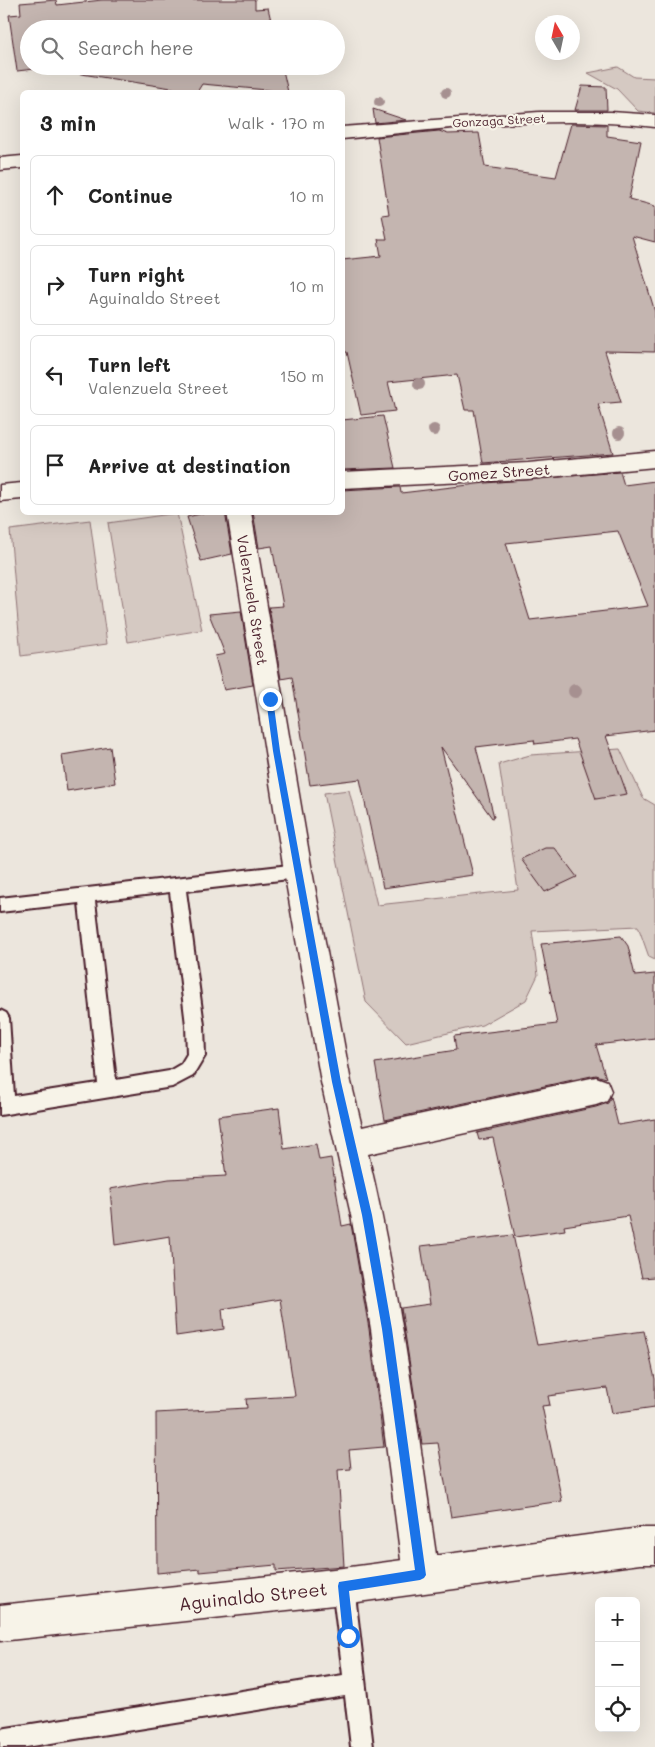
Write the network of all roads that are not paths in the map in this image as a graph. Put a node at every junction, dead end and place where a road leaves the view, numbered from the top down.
1 (655, 121) edge
2 (345, 133) edge
3 (20, 162) edge
4 (0, 164) edge
5 (655, 459) edge
6 (345, 480) edge
7 (20, 492) edge
8 (0, 493) edge
9 (239, 515) edge
10 (298, 871) junction
11 (177, 884) junction
12 (86, 895) junction
13 (0, 904) edge
14 (0, 1018) edge
15 (108, 1089) junction
16 (596, 1091) dead end
17 (3, 1106) edge
18 (351, 1143) junction
19 (655, 1546) edge
20 (420, 1575) junction
21 (343, 1586) junction
22 (0, 1622) edge
23 (355, 1684) junction
24 (0, 1740) edge
25 (362, 1747) edge

1 - 2 street, Gonzaga Street
3 - 4 street
5 - 6 street, Gomez Street
7 - 8 street
9 - 10 street, Valenzuela Street
10 - 11 lane
10 - 18 street, Valenzuela Street
11 - 12 lane
11 - 15 lane
12 - 13 lane
12 - 15 lane
14 - 17 lane
15 - 17 lane
16 - 18 street
18 - 20 street, Valenzuela Street
19 - 20 street, Aguinaldo Street
20 - 21 street, Aguinaldo Street
21 - 22 street, Aguinaldo Street
21 - 23 lane
23 - 24 lane
23 - 25 lane

